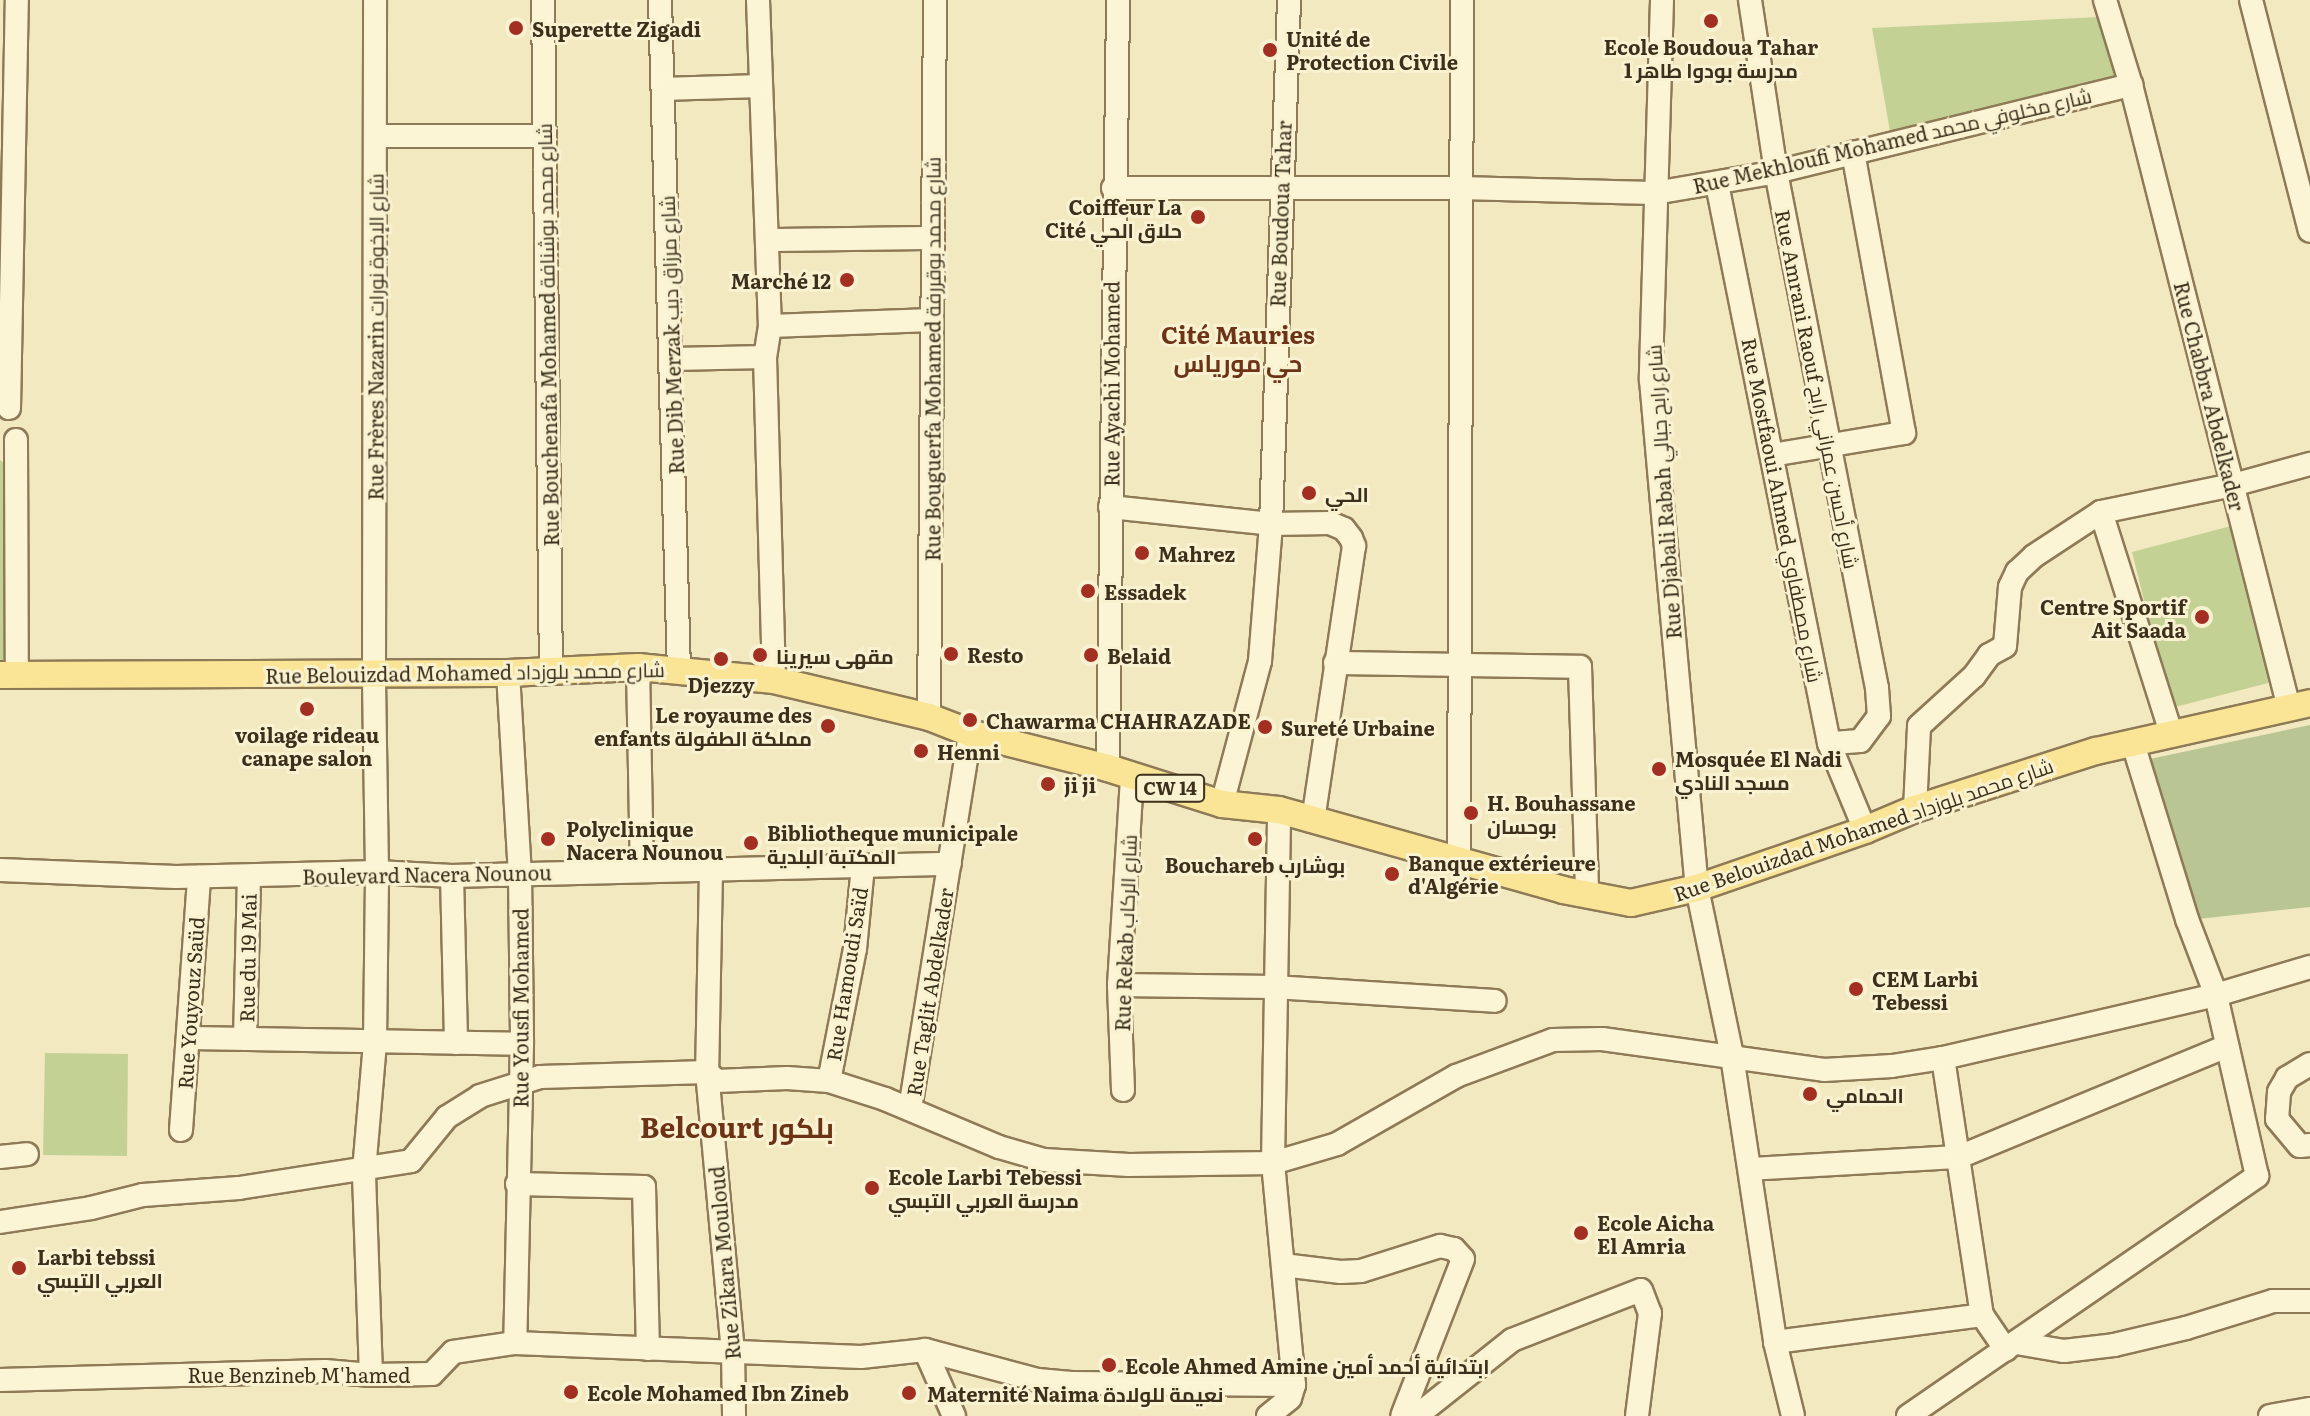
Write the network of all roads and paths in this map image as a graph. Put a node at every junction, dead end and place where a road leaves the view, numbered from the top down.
1 (17, 0) edge
2 (375, 0) edge
3 (543, 0) edge
4 (660, 0) edge
5 (758, 0) edge
6 (935, 0) edge
7 (1118, 0) edge
8 (1289, 0) edge
9 (1462, 0) edge
10 (1662, 0) edge
11 (1750, 0) edge
12 (2105, 0) edge
13 (2251, 0) edge
14 (2131, 85) junction
15 (759, 86) junction
16 (664, 89) junction
17 (376, 136) junction
18 (545, 136) junction
19 (1853, 153) junction
20 (1776, 172) junction
21 (1717, 184) junction
22 (1113, 188) junction
23 (1460, 188) junction
24 (1280, 189) junction
25 (1655, 193) junction
26 (2310, 231) edge
27 (933, 238) junction
28 (768, 240) junction
29 (932, 320) junction
30 (770, 326) junction
31 (765, 357) junction
32 (673, 359) junction
33 (9, 408) dead end
34 (16, 440) dead end
35 (1829, 445) junction
36 (1772, 455) junction
37 (2310, 464) edge
38 (2233, 485) junction
39 (1110, 507) junction
40 (2101, 512) junction
41 (1271, 524) junction
42 (1335, 663) junction
43 (638, 667) junction
44 (1461, 667) junction
45 (551, 670) junction
46 (679, 671) junction
47 (508, 673) junction
48 (374, 674) junction
49 (8, 675) edge
50 (774, 680) junction
51 (2299, 706) edge
52 (929, 717) junction
53 (970, 733) junction
54 (2171, 733) junction
55 (1829, 743) junction
56 (2133, 743) junction
57 (1120, 772) junction
58 (1222, 804) junction
59 (1915, 809) junction
60 (1279, 810) junction
61 (1313, 821) junction
62 (1865, 830) junction
63 (1459, 862) junction
64 (950, 864) junction
65 (863, 866) junction
66 (0, 870) edge
67 (642, 870) junction
68 (711, 870) junction
69 (377, 872) junction
70 (520, 873) junction
71 (249, 876) junction
72 (452, 876) junction
73 (199, 877) junction
74 (1697, 888) junction
75 (1587, 894) junction
76 (2310, 967) edge
77 (1119, 985) junction
78 (1274, 987) junction
79 (2216, 995) junction
80 (1495, 1001) dead end
81 (188, 1038) junction
82 (245, 1039) junction
83 (375, 1042) junction
84 (456, 1043) junction
85 (522, 1044) junction
86 (2227, 1046) junction
87 (1732, 1056) junction
88 (1943, 1058) junction
89 (2310, 1064) edge
90 (707, 1072) junction
91 (522, 1081) junction
92 (829, 1081) junction
93 (1123, 1090) dead end
94 (910, 1109) junction
95 (181, 1130) dead end
96 (2310, 1145) edge
97 (27, 1154) dead end
98 (0, 1157) edge
99 (1959, 1157) junction
100 (1273, 1163) junction
101 (1750, 1169) junction
102 (364, 1171) junction
103 (517, 1184) junction
104 (0, 1222) edge
105 (1283, 1265) junction
106 (2310, 1301) edge
107 (1982, 1315) junction
108 (1775, 1342) junction
109 (515, 1343) junction
110 (2011, 1346) junction
111 (648, 1349) junction
112 (733, 1350) junction
113 (925, 1350) junction
114 (371, 1375) junction
115 (0, 1380) edge
116 (1294, 1385) junction
117 (2310, 1409) edge
118 (1404, 1414) edge
119 (734, 1416) edge
120 (954, 1416) edge
121 (1268, 1416) edge
122 (1637, 1416) edge
123 (1793, 1416) edge
124 (1908, 1416) edge
125 (2270, 1416) edge

1 - 33 street
2 - 17 street, Rue Frères Nazarin شارع الإخوة نورات
3 - 18 street, Rue Bouchenafa Mohamed شارع محمد بوشنافة
4 - 16 street, Rue Dib Merzak شارع مرزاق ديب
5 - 15 street
6 - 27 street, Rue Bouguerfa Mohamed شارع محمد بوقررفة
7 - 22 street, Rue Ayachi Mohamed
8 - 24 street, Rue Boudoua Tahar
9 - 23 street
10 - 25 street, Rue Djabali Rabah شارع رابح جبالي
11 - 20 street, Rue Amrani Raouf شارع أحسن عمراني رابح
12 - 14 street, Rue Chabbra Abdelkader
13 - 26 street
14 - 19 street, Rue Mekhloufi Mohamed شارع مخلوفي محمد
14 - 38 street, Rue Chabbra Abdelkader
15 - 16 street
15 - 28 street
16 - 32 street, Rue Dib Merzak شارع مرزاق ديب
17 - 18 street
17 - 48 street, Rue Frères Nazarin شارع الإخوة نورات
18 - 45 street, Rue Bouchenafa Mohamed شارع محمد بوشنافة
19 - 20 street, Rue Mekhloufi Mohamed شارع مخلوفي محمد
19 - 35 street
20 - 21 street, Rue Mekhloufi Mohamed شارع مخلوفي محمد
20 - 35 street, Rue Amrani Raouf شارع أحسن عمراني رابح
21 - 25 street, Rue Mekhloufi Mohamed شارع مخلوفي محمد
21 - 36 street, Rue Mostfaoui Ahmed شارع مصطفاوي
22 - 24 street, Rue Mekhloufi Mohamed شارع مخلوفي محمد
22 - 39 street, Rue Ayachi Mohamed
23 - 24 street, Rue Mekhloufi Mohamed شارع مخلوفي محمد
23 - 25 street, Rue Mekhloufi Mohamed شارع مخلوفي محمد
23 - 44 street
24 - 41 street, Rue Boudoua Tahar
25 - 74 street, Rue Djabali Rabah شارع رابح جبالي
27 - 28 street
27 - 29 street, Rue Bouguerfa Mohamed شارع محمد بوقررفة
28 - 30 street
29 - 30 street
29 - 52 street, Rue Bouguerfa Mohamed شارع محمد بوقررفة
30 - 31 street
31 - 32 street
31 - 50 street
32 - 46 street, Rue Dib Merzak شارع مرزاق ديب
34 - 49 street
35 - 36 street
35 - 55 street, Rue Amrani Raouf شارع أحسن عمراني رابح
36 - 55 street, Rue Mostfaoui Ahmed شارع مصطفاوي
37 - 38 street
38 - 40 street
38 - 51 street, Rue Chabbra Abdelkader
39 - 41 street
39 - 57 street, Rue Ayachi Mohamed
40 - 54 street
40 - 59 street
41 - 42 street
41 - 58 street, Rue Boudoua Tahar
42 - 44 street
42 - 61 street
43 - 45 main road, Rue Belouizdad Mohamed شارع محمد بلوزداد / CW 14
43 - 46 main road, Rue Belouizdad Mohamed شارع محمد بلوزداد / CW 14
43 - 67 street
44 - 63 street
44 - 75 street
45 - 47 main road, Rue Belouizdad Mohamed شارع محمد بلوزداد / CW 14
46 - 50 main road, Rue Belouizdad Mohamed شارع محمد بلوزداد / CW 14
47 - 48 main road, Rue Belouizdad Mohamed شارع محمد بلوزداد / CW 14
47 - 70 street, Rue Yousfi Mohamed
48 - 49 main road, Rue Belouizdad Mohamed شارع محمد بلوزداد / CW 14
48 - 69 street, Rue Frères Nazarin شارع الإخوة نورات
50 - 52 main road, Rue Belouizdad Mohamed شارع محمد بلوزداد / CW 14
51 - 54 main road, Rue Belouizdad Mohamed شارع محمد بلوزداد / CW 14
52 - 53 main road, Rue Belouizdad Mohamed شارع محمد بلوزداد / CW 14
53 - 57 main road, Rue Belouizdad Mohamed شارع محمد بلوزداد / CW 14
53 - 64 street, Rue Taglit Abdelkader
54 - 56 main road, Rue Belouizdad Mohamed شارع محمد بلوزداد / CW 14
55 - 62 street, Rue Mostfaoui Ahmed شارع مصطفاوي
56 - 59 main road, Rue Belouizdad Mohamed شارع محمد بلوزداد / CW 14
56 - 79 street
57 - 58 main road, Rue Belouizdad Mohamed شارع محمد بلوزداد / CW 14
57 - 77 street, Rue Rekab شارع الركاب
58 - 60 main road, Rue Belouizdad Mohamed شارع محمد بلوزداد / CW 14
59 - 62 main road, Rue Belouizdad Mohamed شارع محمد بلوزداد / CW 14
60 - 61 main road, Rue Belouizdad Mohamed شارع محمد بلوزداد / CW 14
60 - 78 street
61 - 63 main road, Rue Belouizdad Mohamed شارع محمد بلوزداد / CW 14
62 - 74 main road, Rue Belouizdad Mohamed شارع محمد بلوزداد / CW 14
63 - 75 main road, Rue Belouizdad Mohamed شارع محمد بلوزداد / CW 14
64 - 65 street, Boulevard Nacera Nounou
64 - 94 street, Rue Taglit Abdelkader
65 - 68 street, Boulevard Nacera Nounou
65 - 92 street, Rue Hamoudi Saïd
66 - 73 street, Boulevard Nacera Nounou
67 - 68 street, Boulevard Nacera Nounou
67 - 70 street, Boulevard Nacera Nounou
68 - 90 street, Rue Zikara Mouloud
69 - 71 street, Boulevard Nacera Nounou
69 - 72 street, Boulevard Nacera Nounou
69 - 83 street, Rue Frères Nazarin شارع الإخوة نورات
70 - 72 street, Boulevard Nacera Nounou
70 - 85 street, Rue Yousfi Mohamed
71 - 73 street, Boulevard Nacera Nounou
71 - 82 street, Rue du 19 Mai
72 - 84 street
73 - 81 street, Rue Youyouz Saüd
74 - 75 main road, Rue Belouizdad Mohamed شارع محمد بلوزداد / CW 14
74 - 87 street, Rue Djabali Rabah شارع رابح جبالي
76 - 79 street
77 - 78 street
77 - 93 street, Rue Rekab شارع الركاب
78 - 80 street
78 - 100 street
79 - 86 street
79 - 88 street
81 - 82 street
81 - 95 street, Rue Youyouz Saüd
82 - 83 street
83 - 84 street
83 - 102 street, Rue Frères Nazarin شارع الإخوة نورات
84 - 85 street
85 - 91 street, Rue Yousfi Mohamed
86 - 99 street
86 - 110 street
87 - 88 street
87 - 100 street
87 - 101 street, Rue Djabali Rabah شارع رابح جبالي
88 - 99 street
89 - 96 street
90 - 91 street
90 - 92 street
90 - 112 street, Rue Zikara Mouloud
91 - 102 street
91 - 103 street, Rue Yousfi Mohamed
92 - 94 street
94 - 100 street
97 - 98 street
99 - 101 street
99 - 107 street
100 - 105 street
101 - 108 street, Rue Djabali Rabah شارع رابح جبالي
102 - 104 street
102 - 114 street, Rue Frères Nazarin شارع الإخوة نورات
103 - 109 street, Rue Yousfi Mohamed
103 - 111 street
105 - 116 street
105 - 118 street
106 - 110 street
107 - 108 street
107 - 110 street
108 - 123 street, Rue Djabali Rabah شارع رابح جبالي
109 - 111 street, Rue Benzineb M'hamed
109 - 114 street, Rue Benzineb M'hamed
110 - 124 street
111 - 112 street, Rue Benzineb M'hamed
112 - 113 street, Rue Benzineb M'hamed
112 - 119 street, Rue Zikara Mouloud
113 - 116 street
113 - 120 street
114 - 115 street, Rue Benzineb M'hamed
116 - 121 street
117 - 125 street
118 - 122 street

